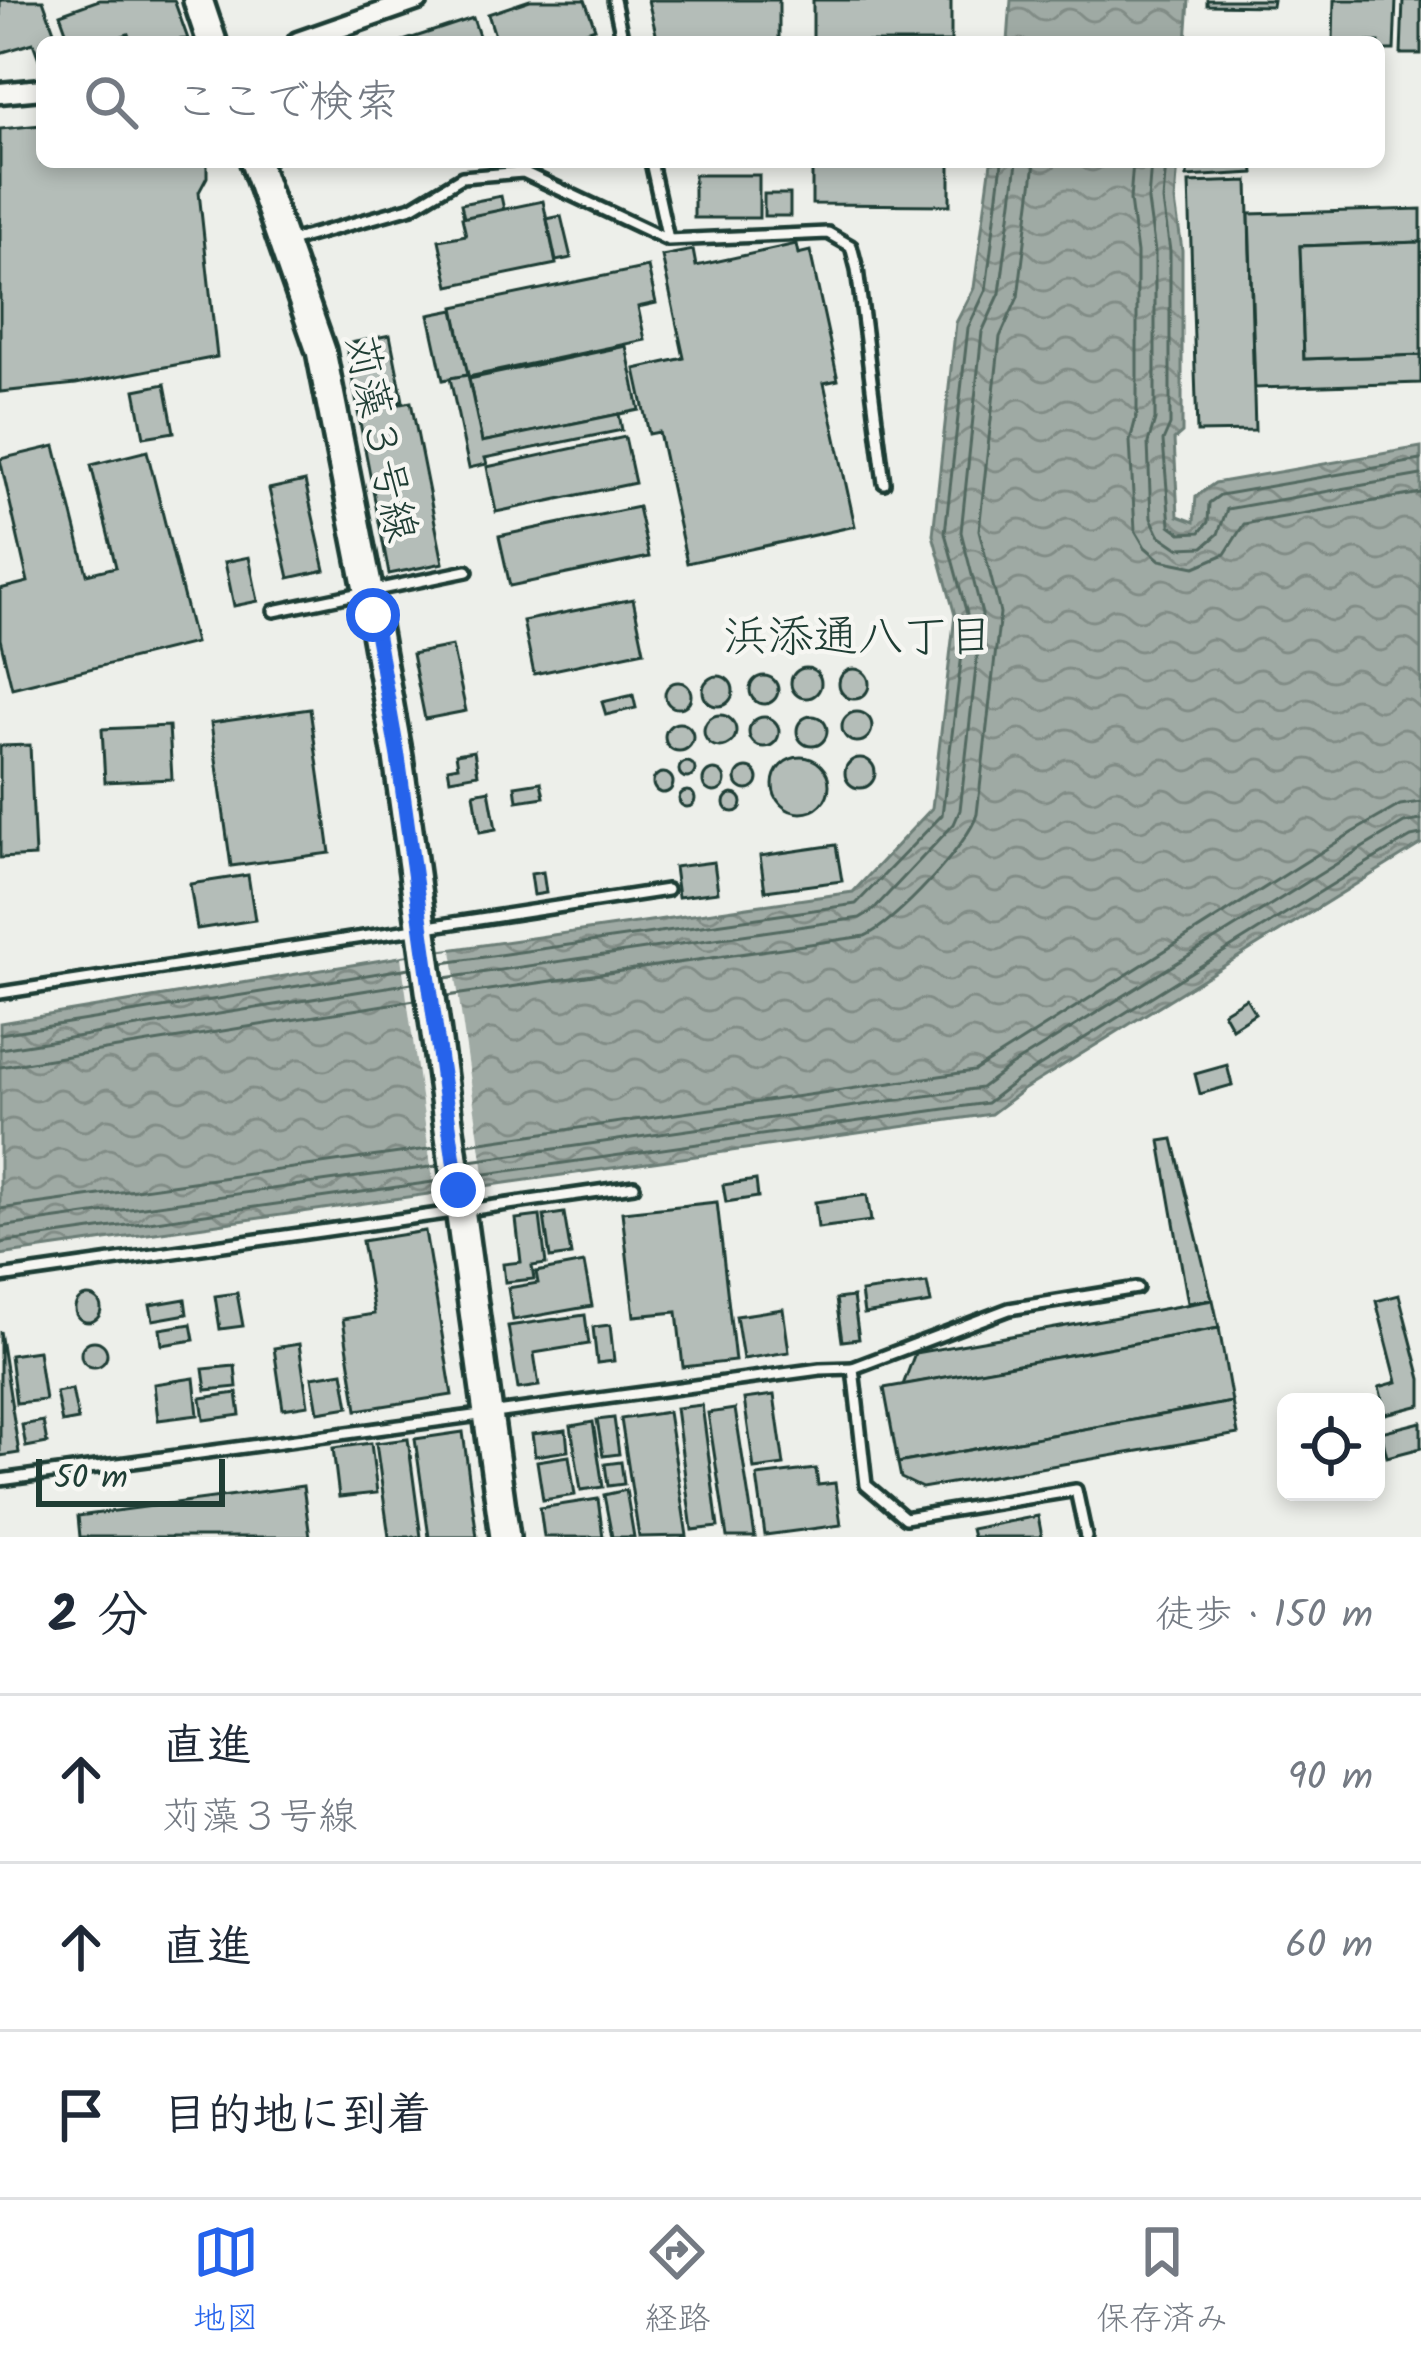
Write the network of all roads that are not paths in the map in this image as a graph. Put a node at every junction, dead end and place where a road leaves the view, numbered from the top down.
1 (198, 0) edge
2 (418, 0) edge
3 (614, 0) edge
4 (210, 36) edge
5 (315, 36) edge
6 (622, 36) edge
7 (36, 90) edge
8 (0, 93) edge
9 (257, 168) edge
10 (652, 168) edge
11 (668, 240) junction
12 (286, 242) junction
13 (884, 483) dead end
14 (467, 571) dead end
15 (369, 594) junction
16 (274, 611) dead end
17 (667, 890) dead end
18 (424, 941) junction
19 (0, 993) edge
20 (634, 1186) dead end
21 (460, 1202) junction
22 (0, 1277) edge
23 (1137, 1288) dead end
24 (853, 1368) junction
25 (490, 1412) junction
26 (0, 1480) edge
27 (505, 1537) edge
28 (1085, 1537) edge

1 - 4 street
2 - 5 street
3 - 6 lane
7 - 8 street
9 - 12 street, 苅藻３号線
10 - 11 lane
11 - 12 lane
11 - 13 lane
12 - 15 street, 苅藻３号線
14 - 15 lane
15 - 16 lane
15 - 18 street, 苅藻３号線
17 - 18 lane
18 - 19 lane
18 - 21 street, 苅藻３号線
20 - 21 lane
21 - 22 lane
21 - 25 street, 苅藻３号線
23 - 24 lane
24 - 25 lane
24 - 28 lane
25 - 26 lane
25 - 27 street, 苅藻３号線

